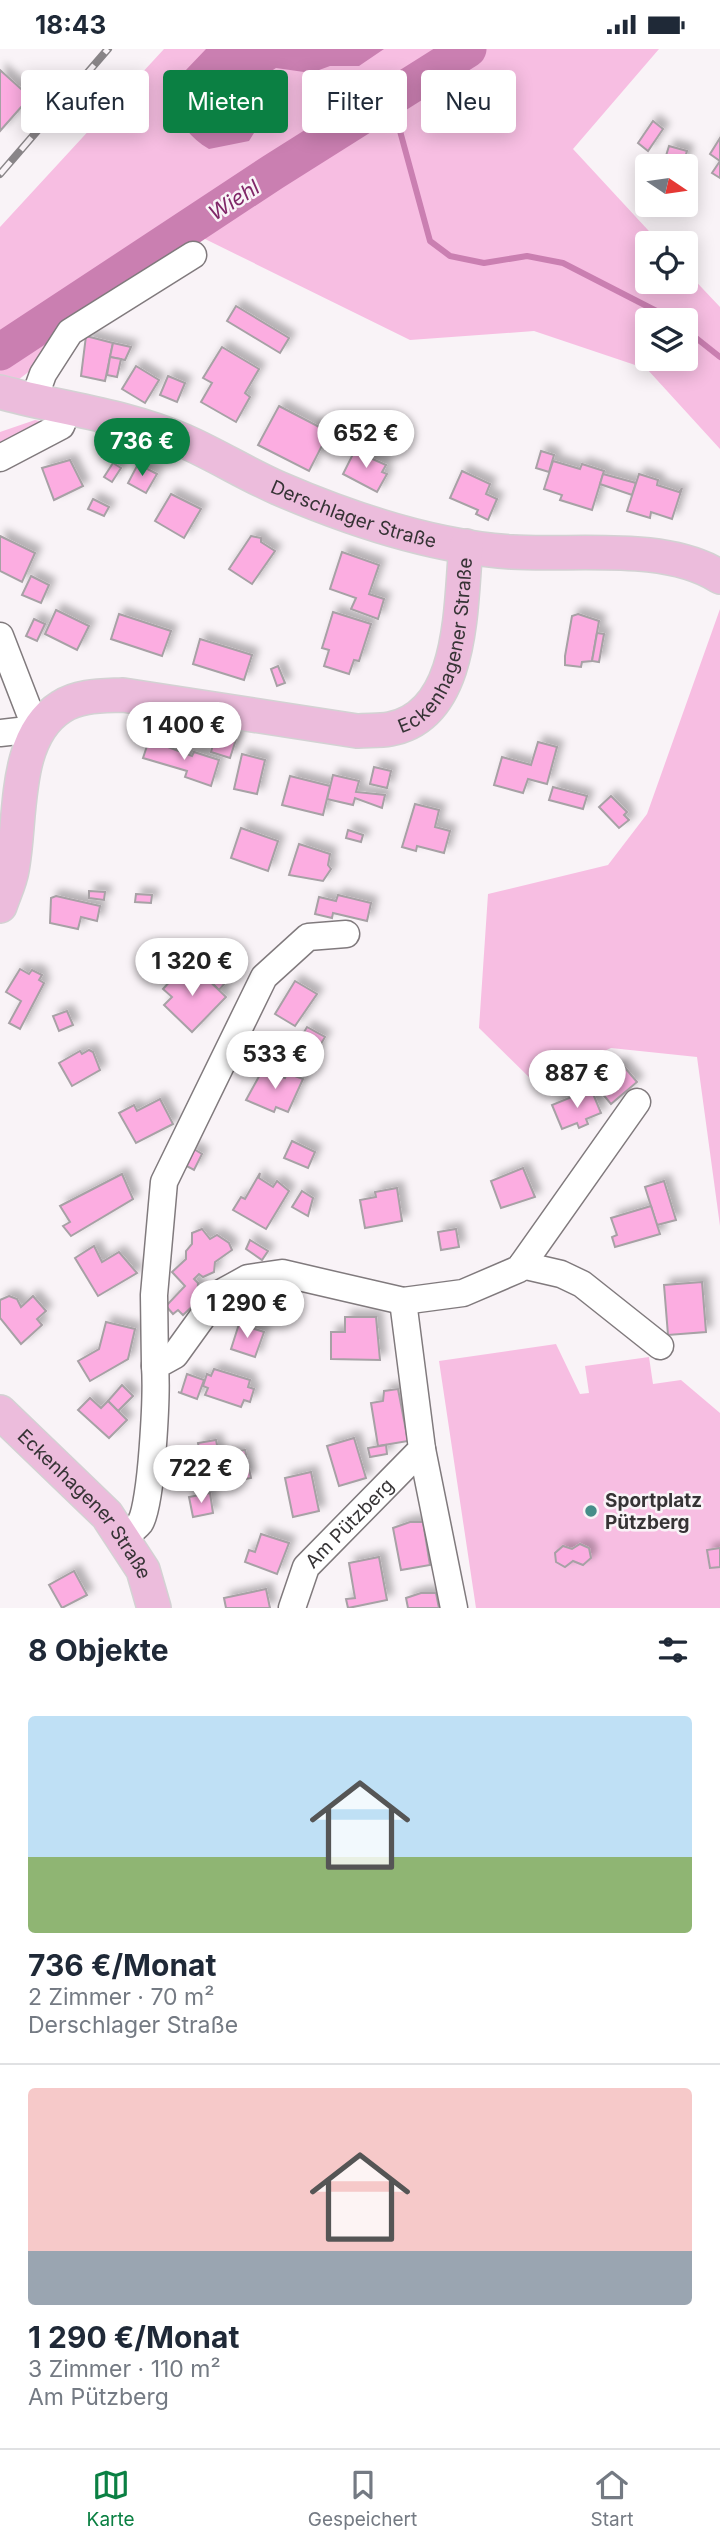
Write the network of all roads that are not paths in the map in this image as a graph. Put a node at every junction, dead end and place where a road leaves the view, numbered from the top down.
1 (193, 255) dead end
2 (0, 393) edge
3 (34, 399) junction
4 (69, 407) junction
5 (0, 458) edge
6 (466, 546) junction
7 (717, 569) edge
8 (0, 636) edge
9 (36, 729) junction
10 (0, 733) edge
11 (0, 906) edge
12 (346, 934) dead end
13 (637, 1102) dead end
14 (522, 1265) junction
15 (403, 1301) junction
16 (660, 1346) dead end
17 (155, 1366) junction
18 (0, 1412) edge
19 (422, 1449) junction
20 (124, 1537) junction
21 (153, 1608) edge
22 (292, 1608) edge
23 (454, 1608) edge

1 - 3 street
2 - 3 main road, Derschlager Straße
3 - 4 main road, Derschlager Straße
4 - 5 street
4 - 6 main road, Derschlager Straße
6 - 7 main road, Derschlager Straße
6 - 9 main road, Eckenhagener Straße
8 - 9 street
9 - 10 street
9 - 11 main road
12 - 17 street
13 - 14 street
14 - 15 street
14 - 16 street
15 - 17 street
15 - 19 street
17 - 20 street
18 - 20 main road, Eckenhagener Straße
19 - 22 street, Am Pützberg
19 - 23 street
20 - 21 main road, Eckenhagener Straße

